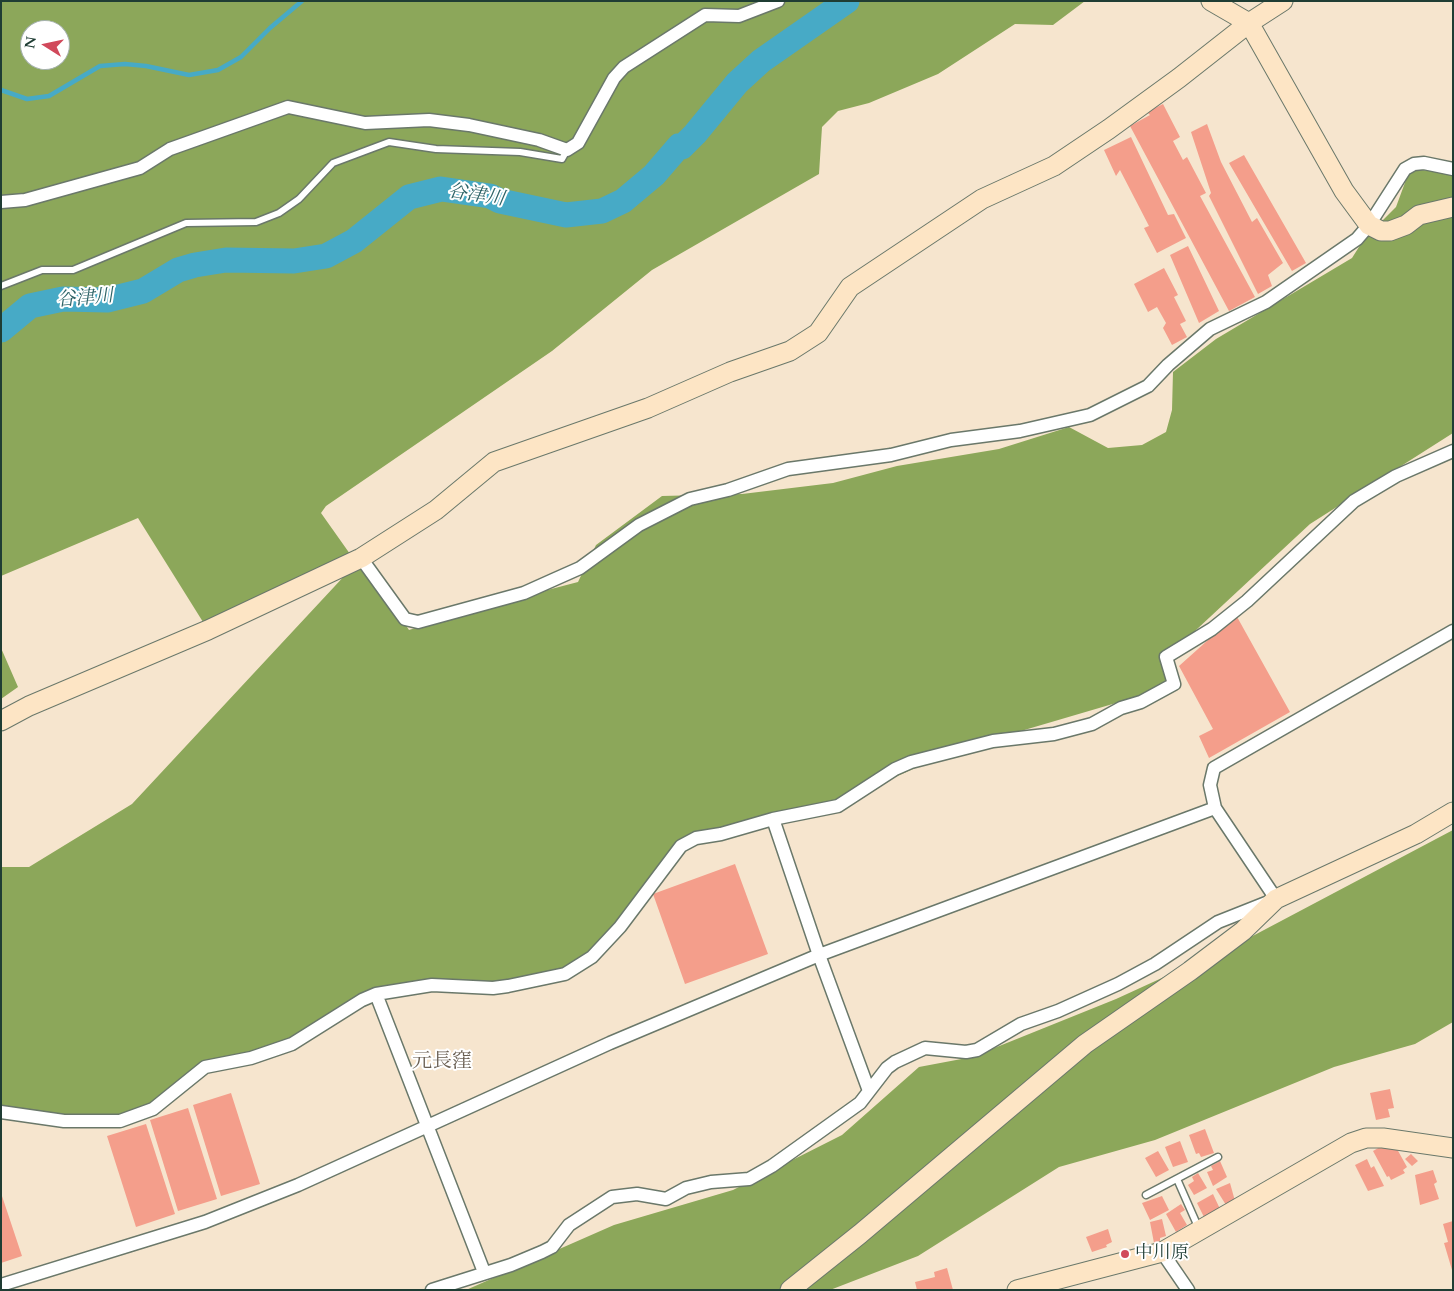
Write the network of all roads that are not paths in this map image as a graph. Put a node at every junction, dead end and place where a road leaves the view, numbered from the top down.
1 (778, 1) edge
2 (1211, 1) edge
3 (1283, 1) edge
4 (1249, 23) junction
5 (567, 150) junction
6 (1453, 169) edge
7 (1, 202) edge
8 (1453, 207) edge
9 (1369, 225) junction
10 (1, 286) edge
11 (1453, 451) edge
12 (362, 558) junction
13 (1453, 631) edge
14 (1, 721) edge
15 (1215, 808) junction
16 (1453, 812) edge
17 (772, 819) junction
18 (1276, 899) junction
19 (819, 954) junction
20 (376, 994) junction
21 (869, 1091) junction
22 (1, 1112) edge
23 (428, 1124) junction
24 (1453, 1148) edge
25 (1218, 1157) dead end
26 (1177, 1179) junction
27 (1146, 1195) dead end
28 (1199, 1230) junction
29 (1162, 1252) junction
30 (484, 1272) junction
31 (1, 1286) edge
32 (432, 1290) edge
33 (790, 1290) edge
34 (1017, 1290) edge
35 (1188, 1290) edge

1 - 5 street
2 - 4 street
3 - 4 street
4 - 9 street
4 - 12 street
5 - 7 street
5 - 10 lane
6 - 9 street
8 - 9 street
9 - 12 street
11 - 17 street
12 - 14 street
13 - 15 street
15 - 18 street
15 - 19 street
16 - 18 street
17 - 19 street
17 - 20 street
18 - 21 street
18 - 33 street
19 - 21 street
19 - 23 street
20 - 22 street
20 - 23 street
21 - 30 street
23 - 30 street
23 - 31 street
24 - 28 street
25 - 26 lane
26 - 27 lane
26 - 28 lane
28 - 29 street
29 - 34 street
29 - 35 street
30 - 32 street

